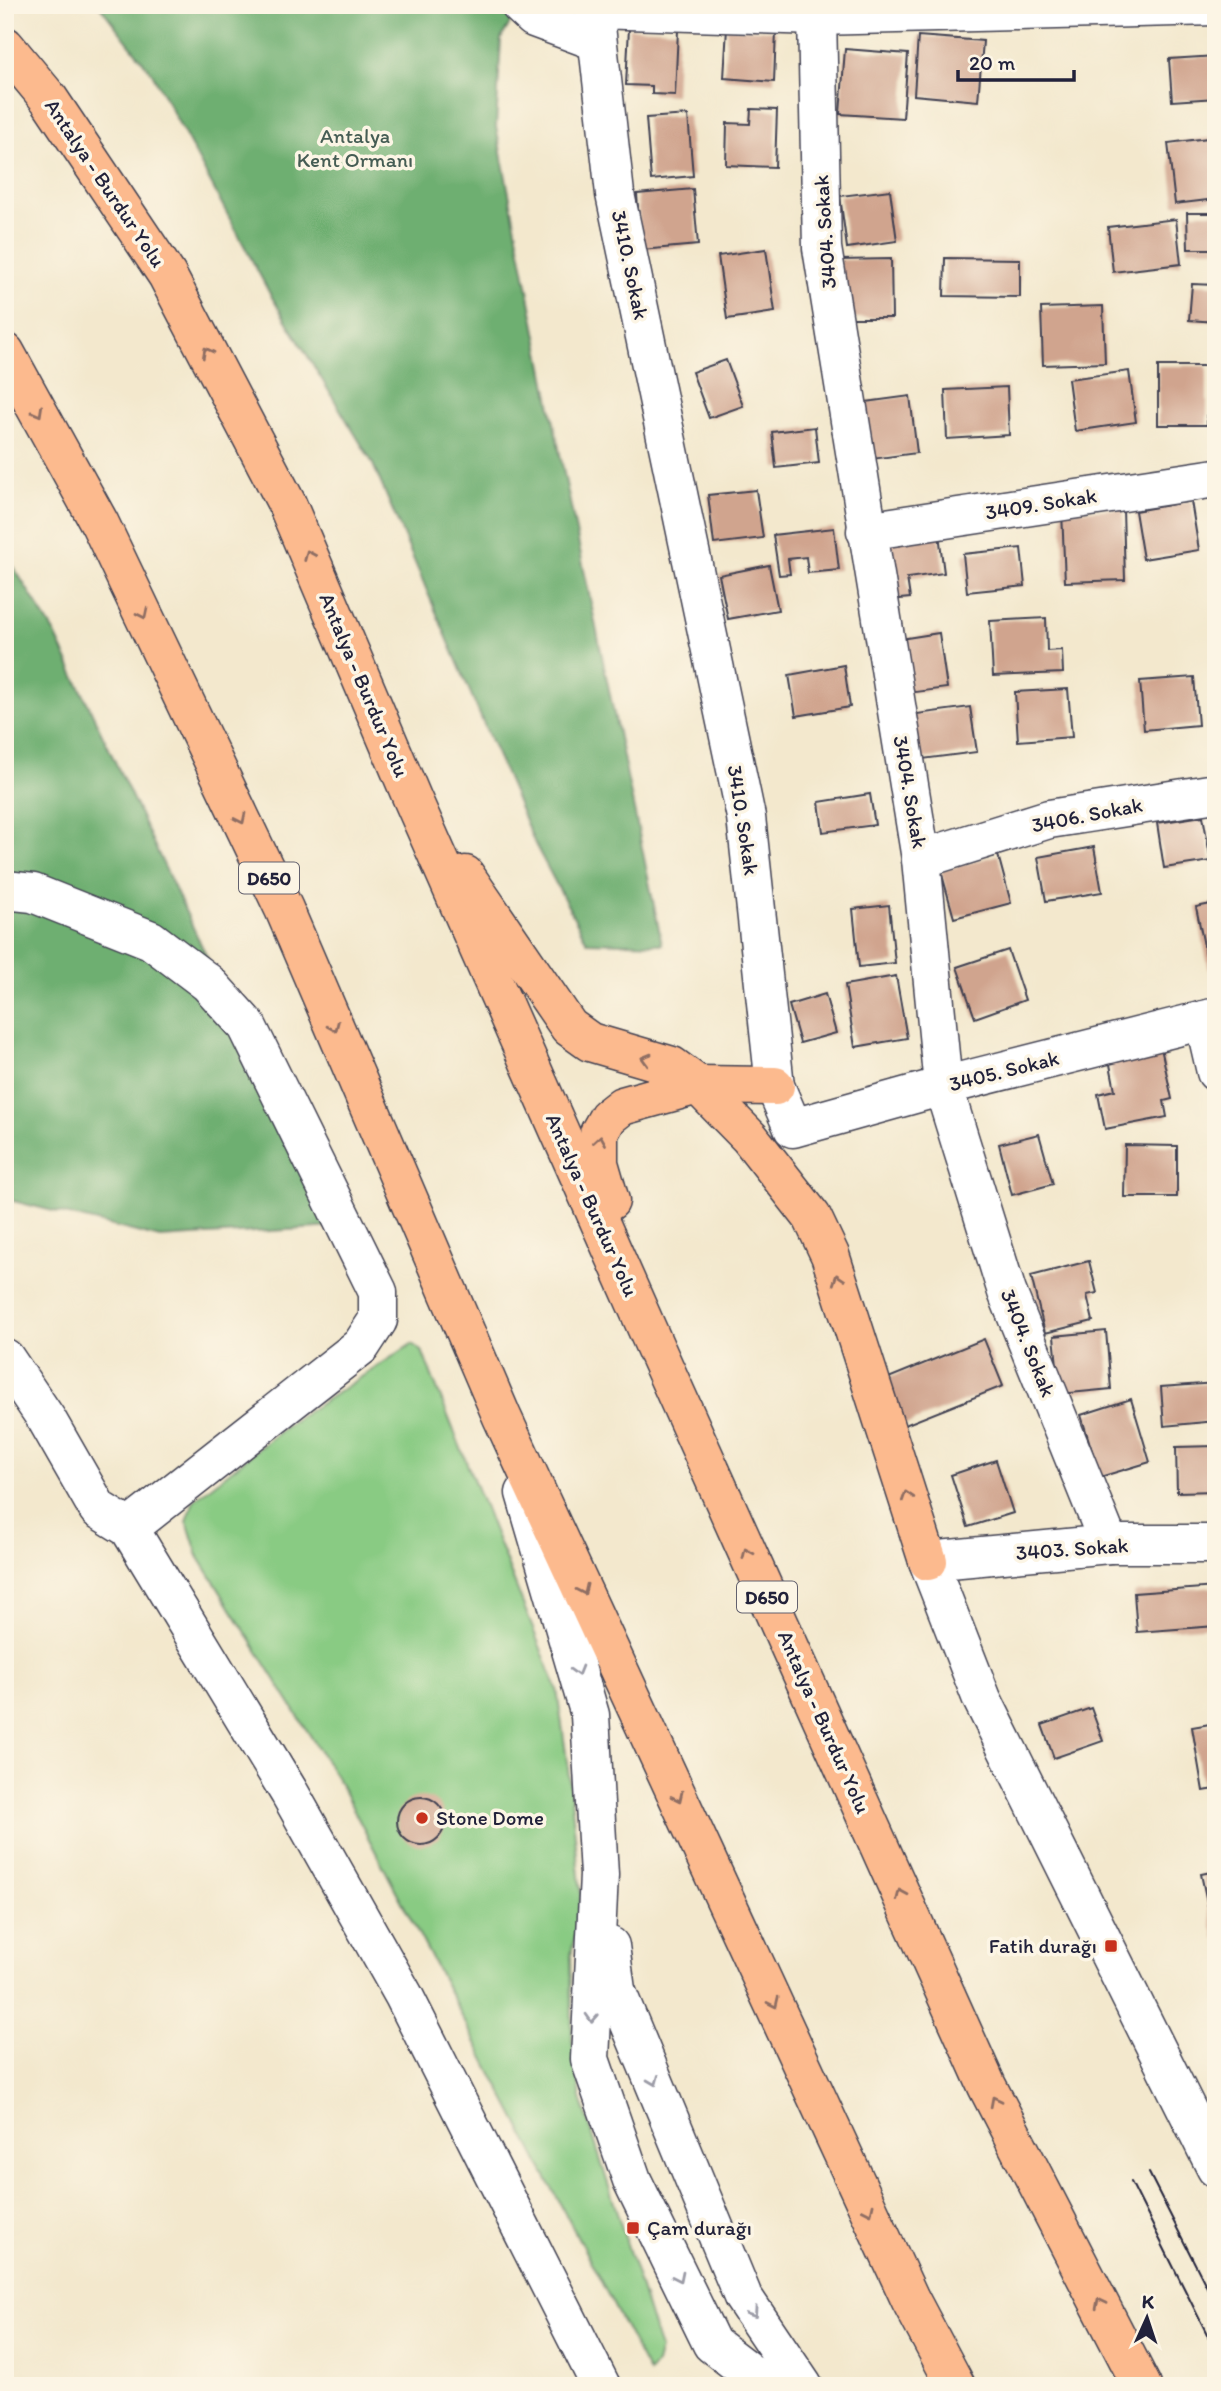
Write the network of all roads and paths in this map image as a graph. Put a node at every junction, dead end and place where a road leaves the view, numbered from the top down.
1 (520, 5) edge
2 (1216, 6) edge
3 (817, 16) junction
4 (596, 41) junction
5 (5, 46) edge
6 (5, 352) edge
7 (1216, 478) edge
8 (866, 531) junction
9 (1216, 793) edge
10 (412, 798) junction
11 (921, 859) junction
12 (5, 890) edge
13 (1210, 1019) edge
14 (1216, 1072) edge
15 (698, 1084) junction
16 (775, 1086) junction
17 (943, 1086) junction
18 (793, 1128) joint
19 (655, 1347) junction
20 (5, 1357) edge
21 (502, 1417) junction
22 (129, 1528) junction
23 (1108, 1544) junction
24 (1216, 1544) edge
25 (928, 1561) junction
26 (599, 1875) junction
27 (1216, 2168) edge
28 (601, 2386) edge
29 (767, 2386) edge
30 (803, 2386) edge
31 (956, 2386) edge
32 (1142, 2386) edge

1 - 4 street
2 - 3 street, 3410. Sokak
3 - 4 street, 3410. Sokak
3 - 8 street, 3404. Sokak
4 - 16 street, 3410. Sokak
10 -> 5 highway, Antalya - Burdur Yolu / D650
6 -> 21 highway, D650
7 - 8 street, 3409. Sokak
8 - 11 street, 3404. Sokak
9 - 11 street, 3406. Sokak
15 -> 10 highway
10 - 19 highway, Antalya - Burdur Yolu / D650
11 - 17 street, 3404. Sokak
12 - 22 street
13 - 14 street
13 - 17 street, 3405. Sokak
15 - 16 highway
19 -> 15 highway
25 -> 15 highway
16 - 18 street, 3410. Sokak
17 - 18 street, 3405. Sokak
17 - 23 street, 3404. Sokak
32 -> 19 highway, Antalya - Burdur Yolu / D650
20 - 22 street
21 -> 26 street
21 -> 31 highway, D650
22 - 28 street
23 - 24 street, 3403. Sokak
23 - 25 street, 3403. Sokak
25 - 27 street
26 -> 29 street
26 -> 30 street

